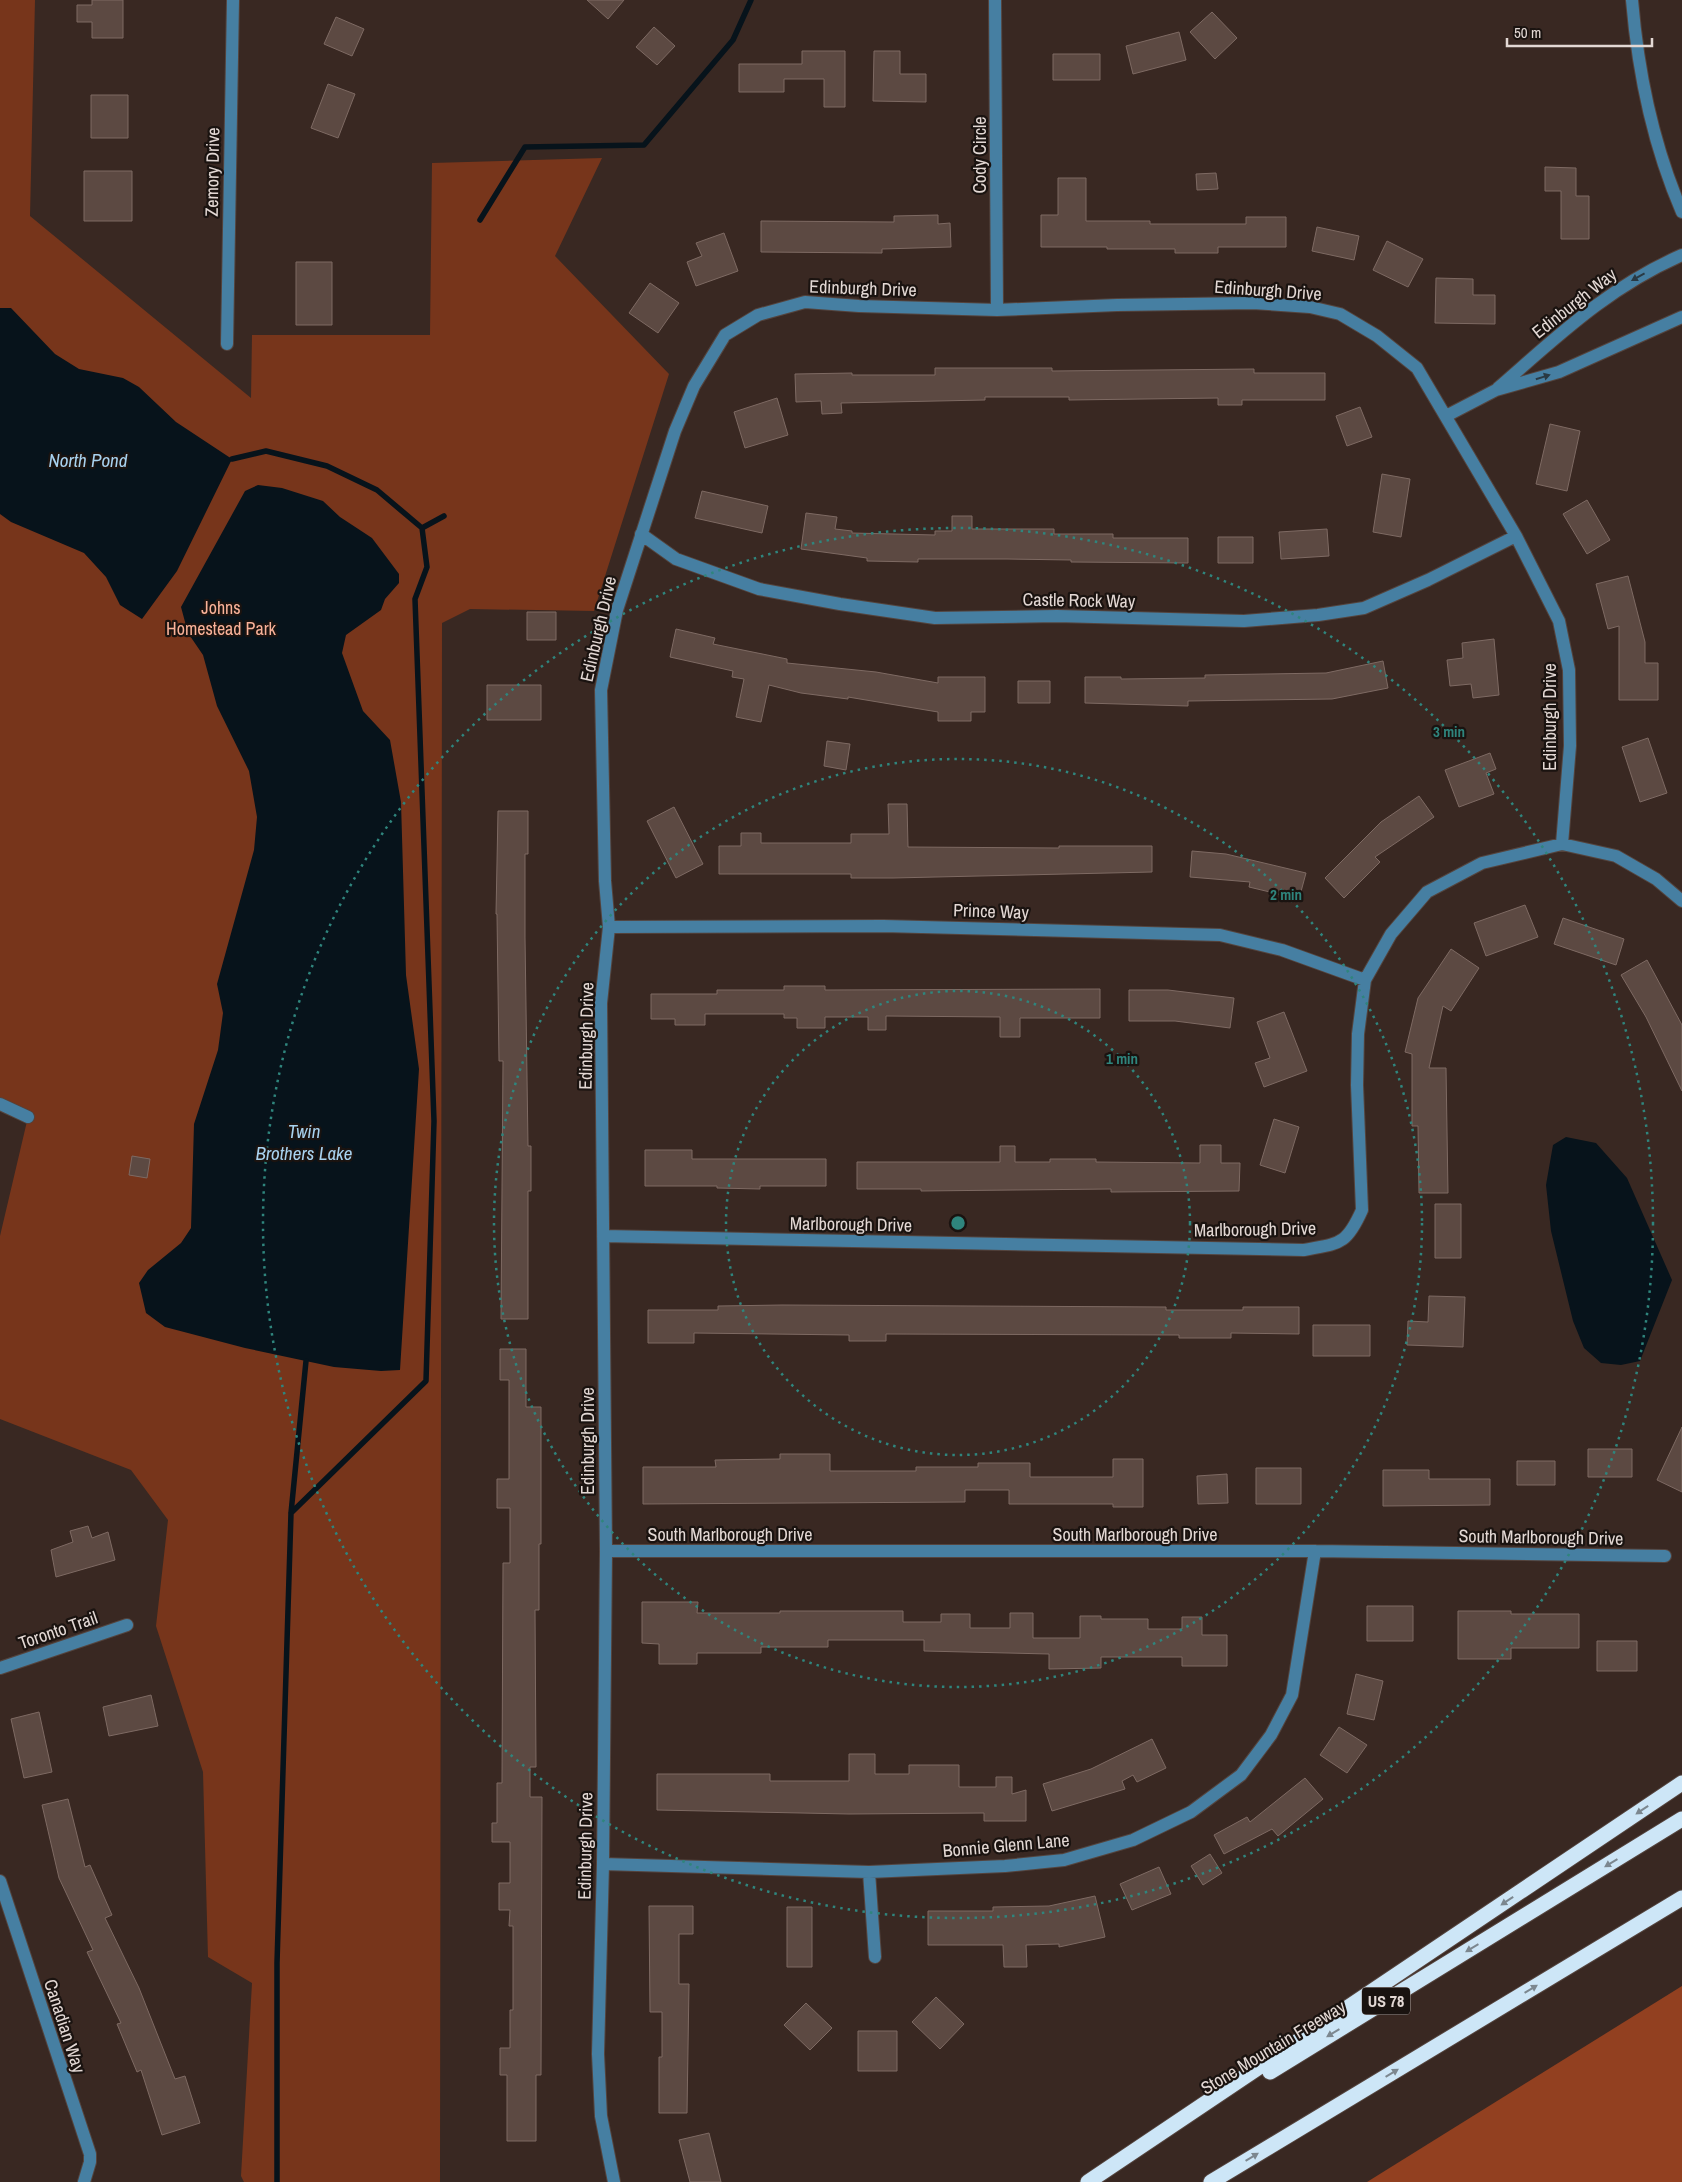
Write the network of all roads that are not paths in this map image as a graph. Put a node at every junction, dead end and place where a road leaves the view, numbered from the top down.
1 (233, 0) edge
2 (995, 0) edge
3 (1632, 0) edge
4 (1682, 212) edge
5 (1682, 255) edge
6 (997, 310) junction
7 (1682, 317) edge
8 (227, 344) dead end
9 (1496, 390) junction
10 (1446, 416) junction
11 (641, 534) junction
12 (1516, 536) junction
13 (1562, 844) junction
14 (1682, 901) edge
15 (609, 927) junction
16 (1365, 980) junction
17 (0, 1104) edge
18 (28, 1117) dead end
19 (603, 1236) junction
20 (606, 1551) junction
21 (1315, 1551) junction
22 (1665, 1556) dead end
23 (126, 1625) dead end
24 (0, 1668) edge
25 (1682, 1783) edge
26 (1682, 1820) edge
27 (603, 1864) junction
28 (869, 1872) junction
29 (0, 1881) edge
30 (1682, 1898) edge
31 (874, 1957) dead end
32 (84, 2182) edge
33 (614, 2182) edge
34 (1088, 2182) edge
35 (1211, 2182) edge

1 - 8 street, Zemory Drive
2 - 6 street, Cody Circle
3 - 4 street
5 -> 9 street, Edinburgh Way
6 - 10 street, Edinburgh Drive
6 - 11 street, Edinburgh Drive
9 -> 7 street, Edinburgh Way
9 - 10 street, Edinburgh Way
10 - 12 street, Edinburgh Drive
11 - 12 street, Castle Rock Way
11 - 15 street, Edinburgh Drive
12 - 13 street, Edinburgh Drive
13 - 14 street, Marlborough Drive
13 - 16 street, Marlborough Drive
15 - 16 street, Prince Way
15 - 19 street, Edinburgh Drive
16 - 19 street, Marlborough Drive
17 - 18 street
19 - 20 street, Edinburgh Drive
20 - 21 street, South Marlborough Drive
20 - 27 street, Edinburgh Drive
21 - 22 street, South Marlborough Drive
21 - 28 street, Bonnie Glenn Lane
23 - 24 street, Toronto Trail
25 -> 34 highway
26 -> 34 highway, Stone Mountain Freeway / US 78
27 - 28 street, Bonnie Glenn Lane
27 - 33 street, Edinburgh Drive
28 - 31 street
29 - 32 street, Canadian Way
35 -> 30 highway

